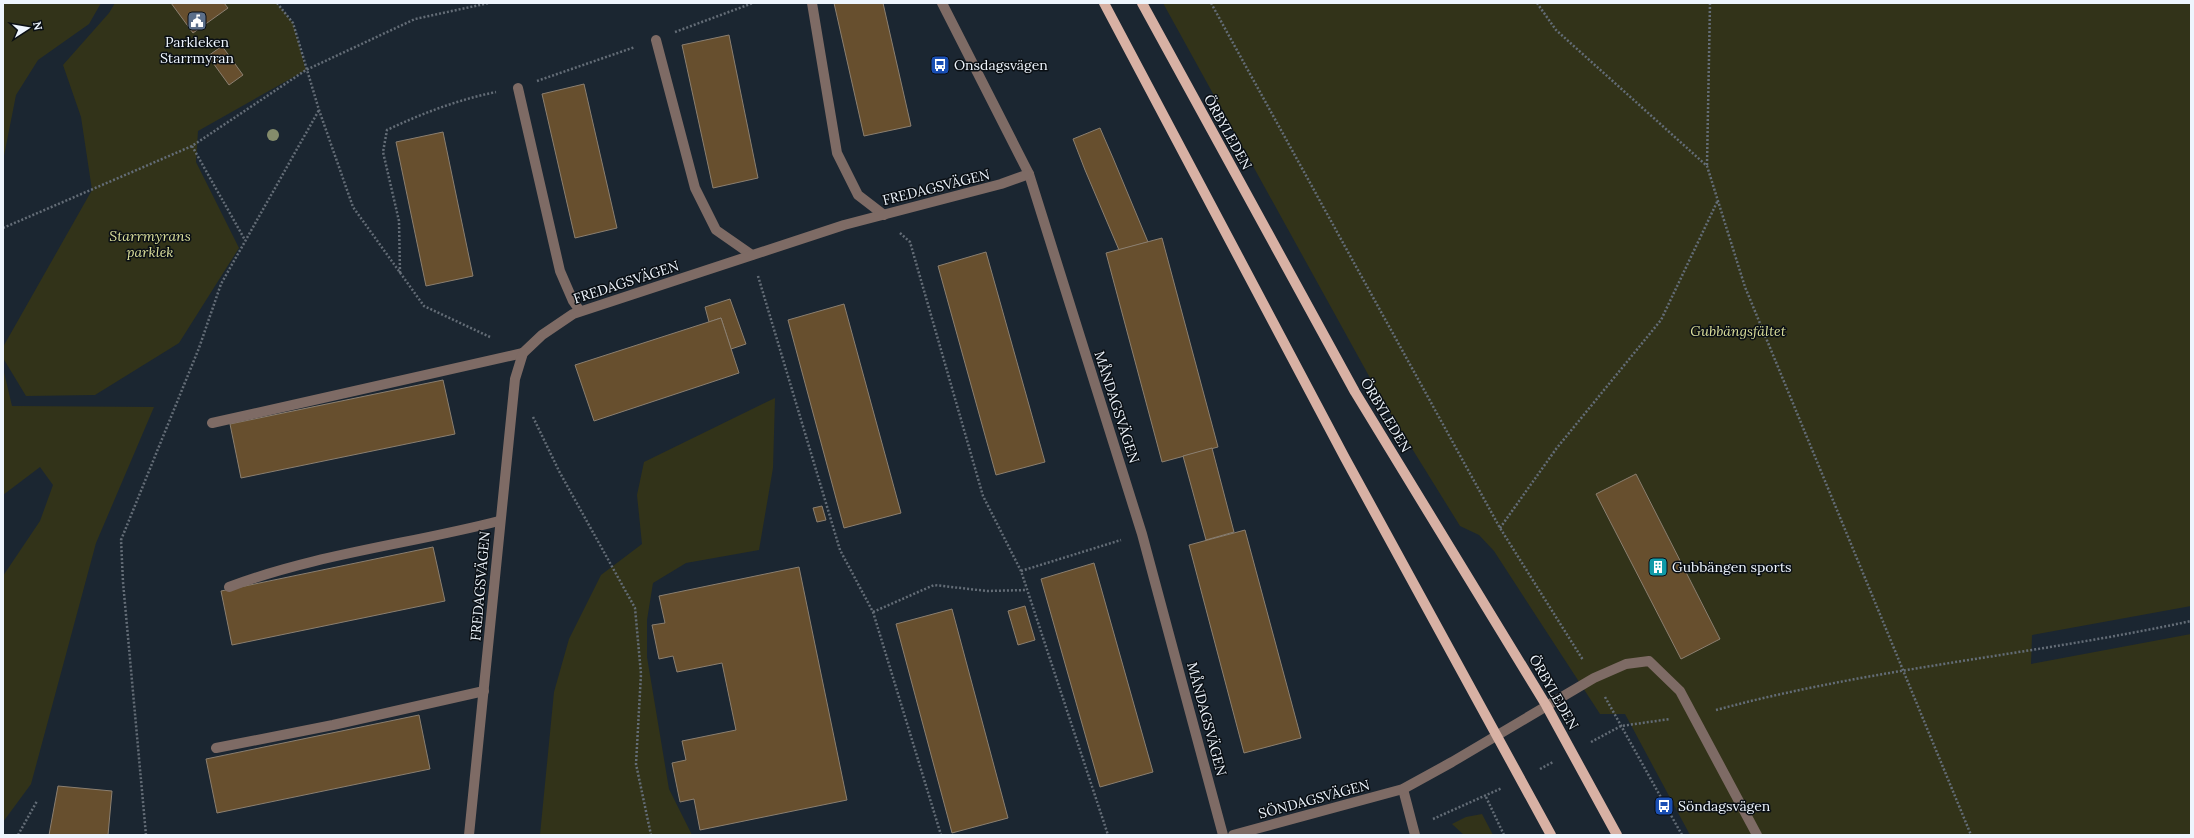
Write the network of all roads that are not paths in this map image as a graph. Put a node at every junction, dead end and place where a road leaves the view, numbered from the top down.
1 (812, 3) edge
2 (942, 3) edge
3 (1104, 3) edge
4 (1142, 3) edge
5 (656, 40) dead end
6 (518, 88) dead end
7 (1029, 174) junction
8 (884, 215) junction
9 (752, 255) junction
10 (580, 311) junction
11 (523, 353) junction
12 (212, 423) dead end
13 (500, 521) junction
14 (229, 587) dead end
15 (484, 691) junction
16 (1546, 705) junction
17 (1495, 735) junction
18 (216, 748) dead end
19 (1402, 789) junction
20 (469, 835) edge
21 (1223, 835) edge
22 (1233, 835) edge
23 (1415, 835) edge
24 (1550, 835) edge
25 (1616, 835) edge
26 (1756, 835) edge

1 - 8 street
2 - 7 street, MÅNDAGSVÄGEN
3 - 17 main road
4 - 16 main road, ÖRBYLEDEN
5 - 9 street
6 - 10 street
7 - 8 street, FREDAGSVÄGEN
7 - 21 street, MÅNDAGSVÄGEN
8 - 9 street, FREDAGSVÄGEN
9 - 10 street, FREDAGSVÄGEN
10 - 11 street, FREDAGSVÄGEN
11 - 12 street
11 - 13 street, FREDAGSVÄGEN
13 - 14 street
13 - 15 street, FREDAGSVÄGEN
15 - 18 street
15 - 20 street, FREDAGSVÄGEN
16 - 17 street, SÖNDAGSVÄGEN
16 - 25 main road, ÖRBYLEDEN
16 - 26 street, SÖNDAGSVÄGEN
17 - 19 street, SÖNDAGSVÄGEN
17 - 24 main road
19 - 22 street, SÖNDAGSVÄGEN
19 - 23 street

